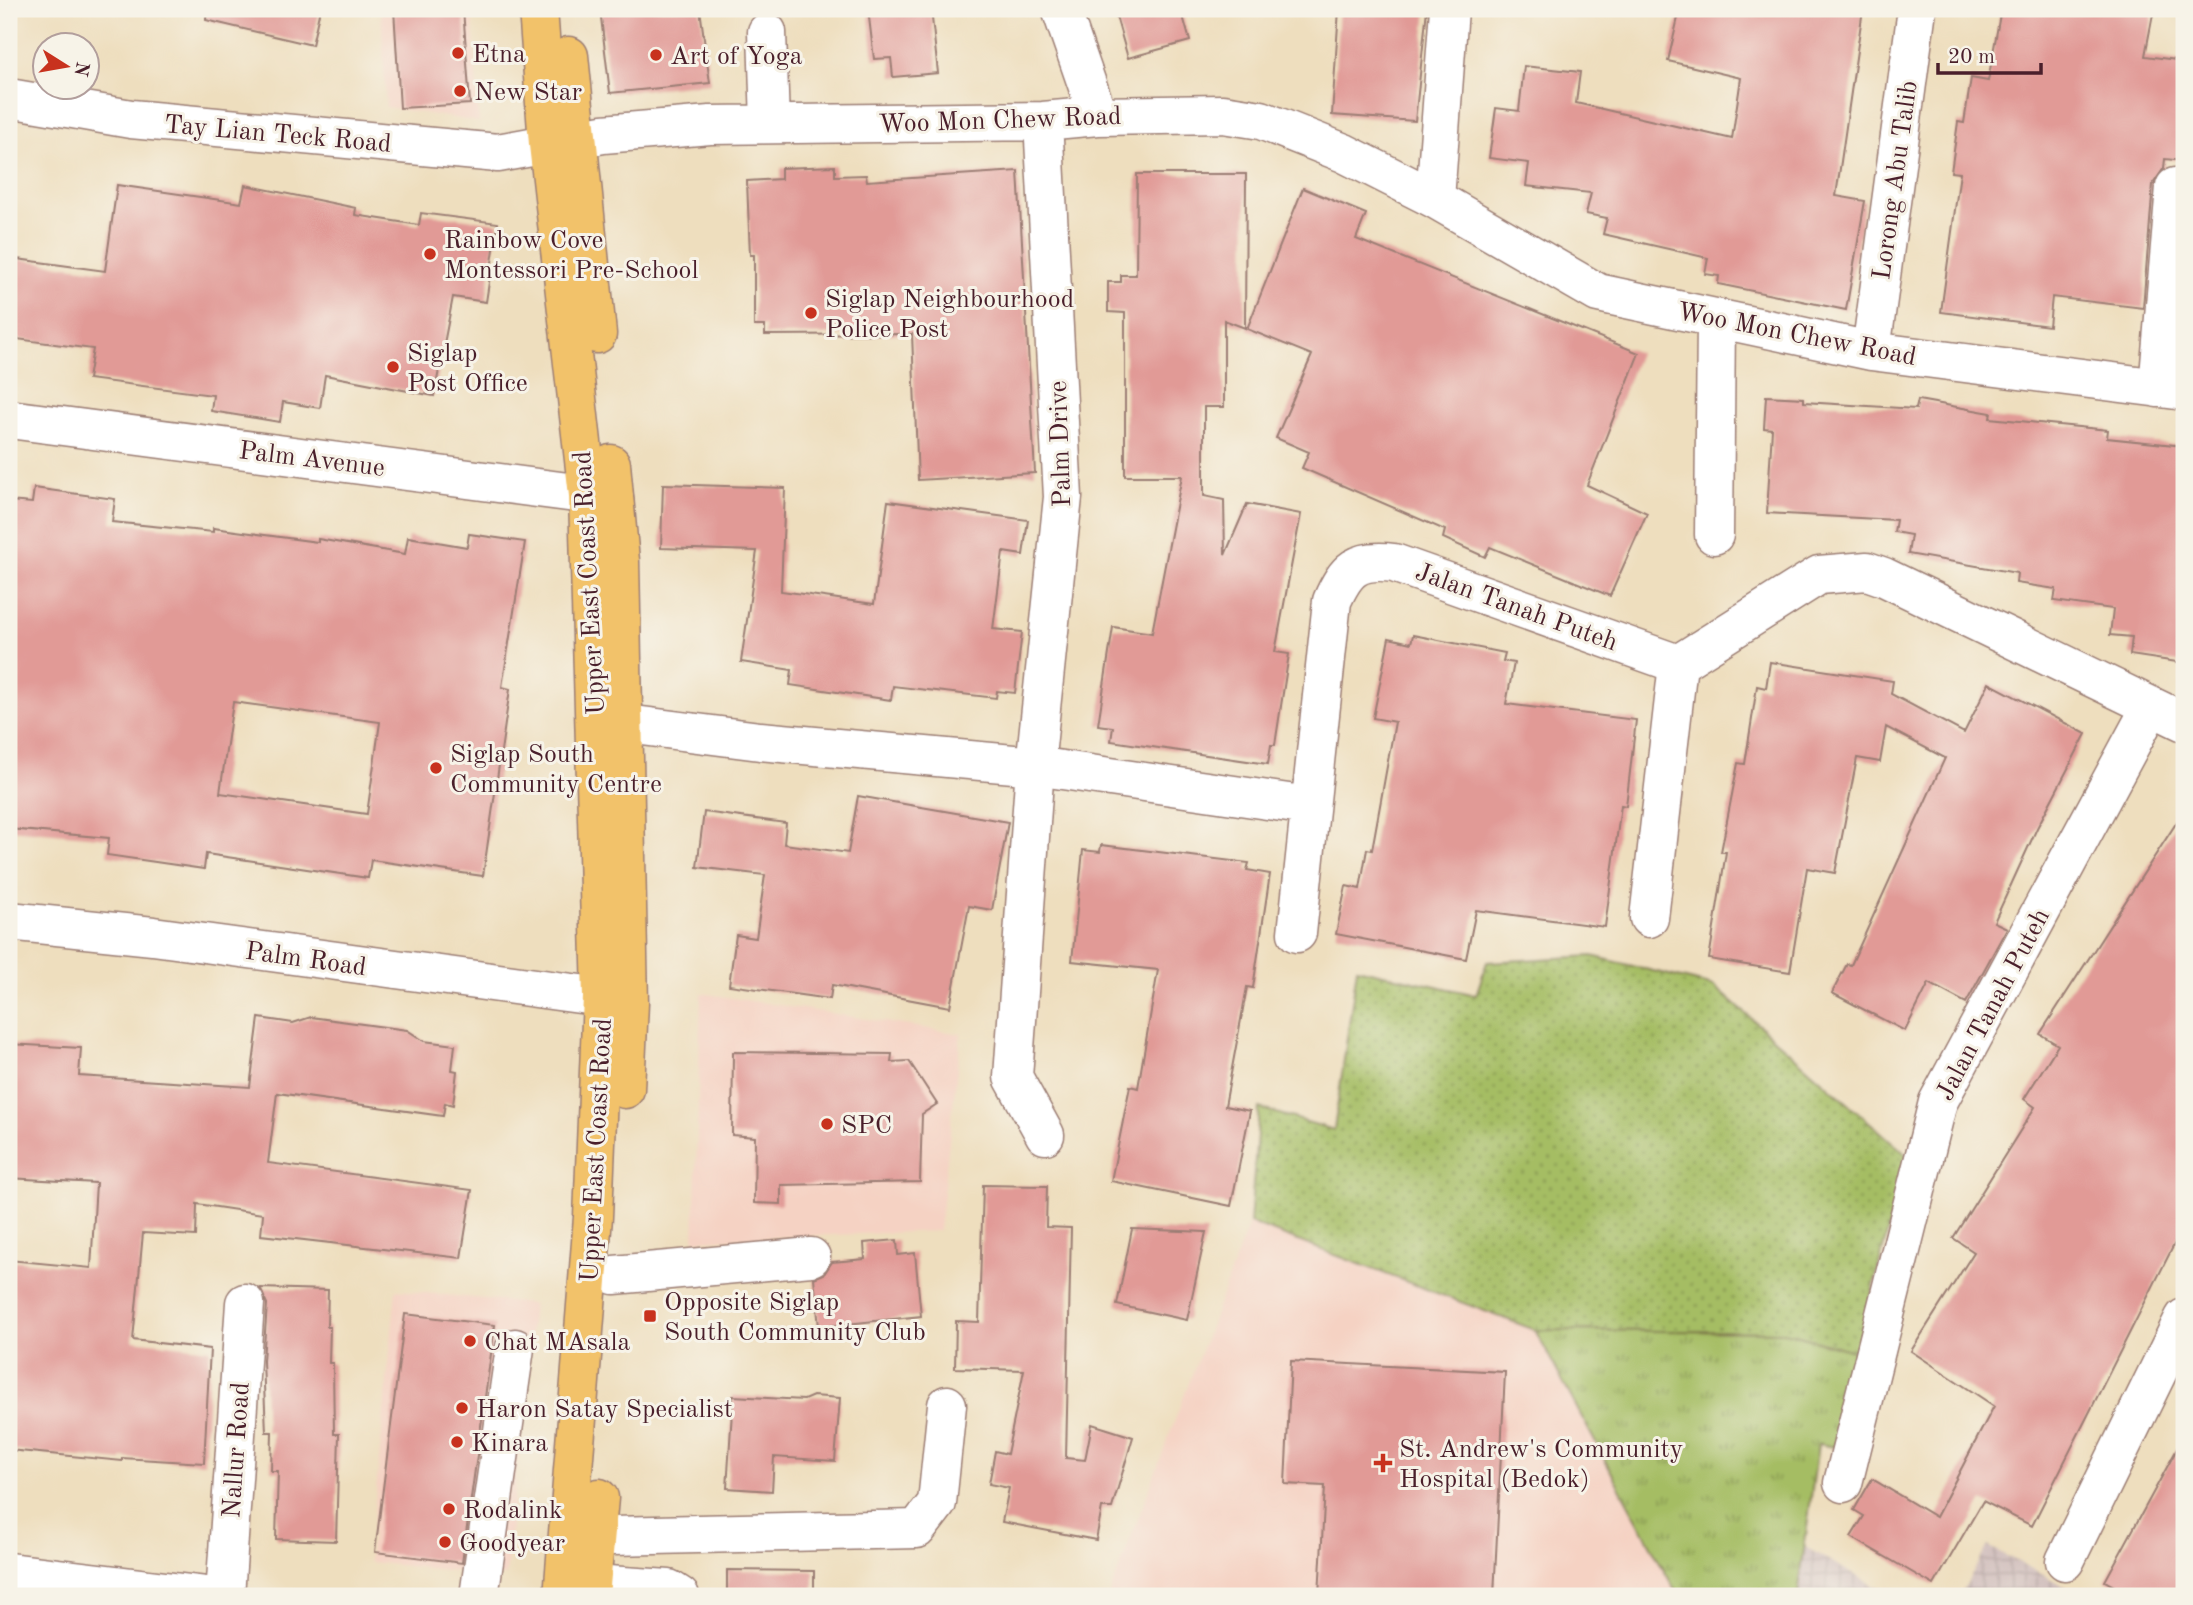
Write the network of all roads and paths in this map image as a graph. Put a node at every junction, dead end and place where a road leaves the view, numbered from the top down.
1 (538, 9) edge
2 (565, 9) edge
3 (1061, 9) edge
4 (1449, 9) edge
5 (1917, 9) edge
6 (767, 32) dead end
7 (9, 98) edge
8 (1098, 116) junction
9 (1043, 121) junction
10 (770, 124) junction
11 (562, 141) junction
12 (2175, 187) dead end
13 (1435, 199) junction
14 (1716, 319) junction
15 (1871, 351) junction
16 (2171, 390) edge
17 (9, 419) edge
18 (601, 496) junction
19 (1714, 535) dead end
20 (1678, 664) junction
21 (2168, 714) edge
22 (608, 721) junction
23 (1034, 766) junction
24 (1309, 806) junction
25 (1649, 918) dead end
26 (9, 921) edge
27 (1297, 933) dead end
28 (602, 997) junction
29 (1045, 1135) dead end
30 (811, 1257) dead end
31 (614, 1275) junction
32 (245, 1303) dead end
33 (2184, 1318) edge
34 (515, 1348) dead end
35 (947, 1405) dead end
36 (1843, 1483) dead end
37 (584, 1537) junction
38 (2065, 1561) dead end
39 (9, 1572) edge
40 (582, 1592) edge
41 (203, 1596) edge
42 (480, 1596) edge
43 (680, 1596) edge

1 - 11 main road, Upper East Coast Road
2 - 11 main road, Upper East Coast Road
3 - 8 street
4 - 13 street
5 - 15 street, Lorong Abu Talib
6 - 10 street
7 - 11 street, Tay Lian Teck Road
8 - 9 street, Woo Mon Chew Road
8 - 13 street, Woo Mon Chew Road
9 - 10 street, Woo Mon Chew Road
9 - 23 street, Palm Drive
10 - 11 street, Woo Mon Chew Road
11 - 18 main road, Upper East Coast Road
12 - 16 street
13 - 14 street, Woo Mon Chew Road
14 - 15 street, Woo Mon Chew Road
14 - 19 street
15 - 16 street, Woo Mon Chew Road
17 - 18 street, Palm Avenue
18 - 22 main road, Upper East Coast Road
20 - 21 street, Jalan Tanah Puteh
20 - 24 street, Jalan Tanah Puteh
20 - 25 street
21 - 36 street, Jalan Tanah Puteh
22 - 23 street
22 - 28 main road, Upper East Coast Road
22 - 31 main road, Upper East Coast Road
23 - 24 street
23 - 29 street, Palm Drive
24 - 27 street
26 - 28 street, Palm Road
28 - 37 main road, Upper East Coast Road
30 - 31 street
31 - 37 main road, Upper East Coast Road
32 - 41 street, Nallur Road
33 - 38 street
34 - 42 street
35 - 37 street
37 - 40 main road, Upper East Coast Road
39 - 41 street, Nallur Road
40 - 43 street

